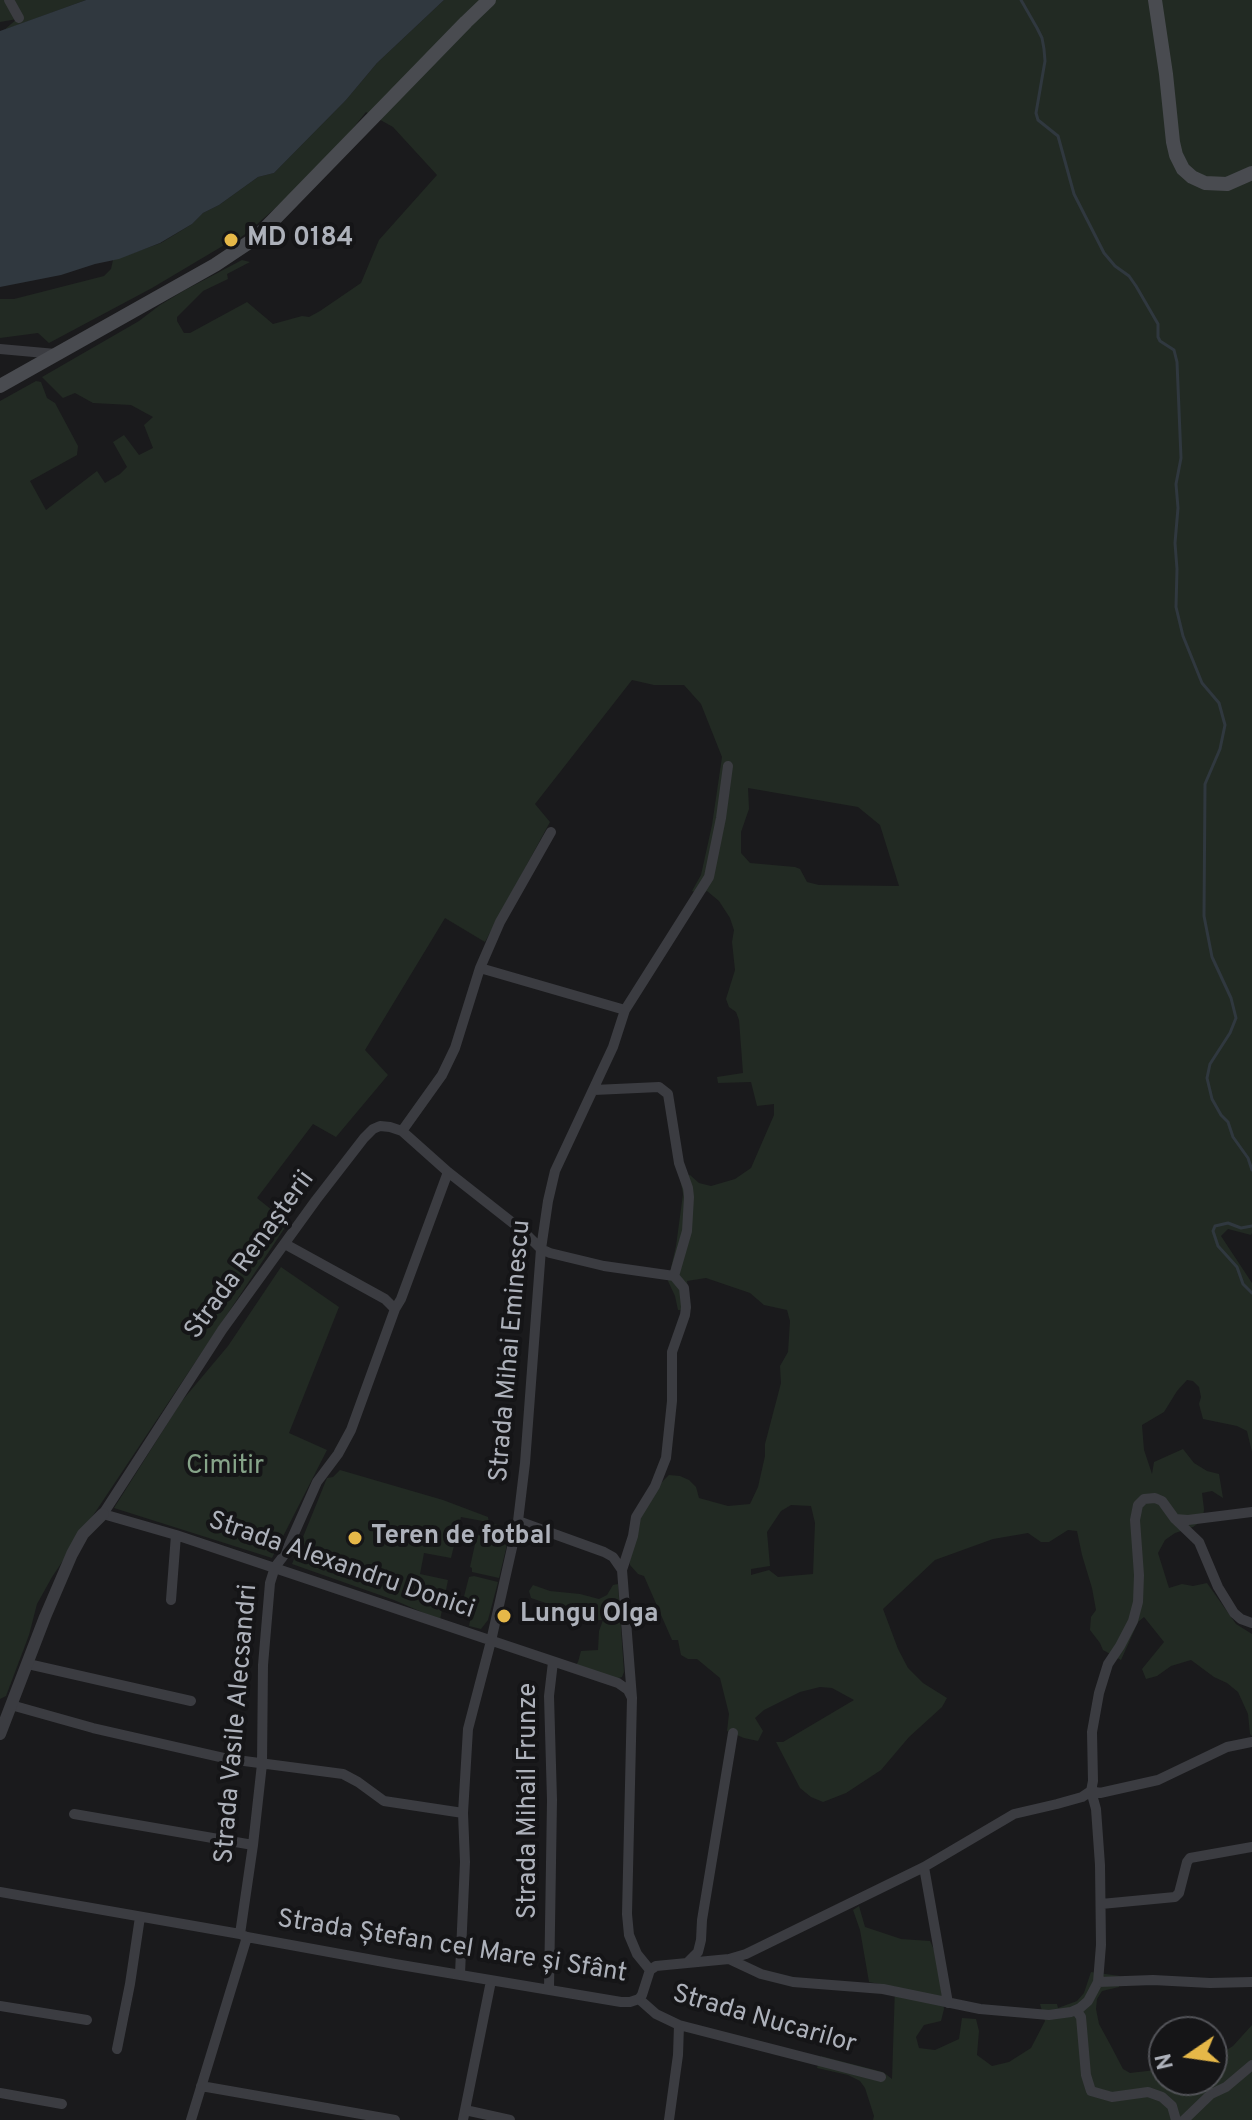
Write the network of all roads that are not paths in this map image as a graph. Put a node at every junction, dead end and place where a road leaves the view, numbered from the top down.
1 (9, 0) edge
2 (489, 0) edge
3 (1155, 0) edge
4 (19, 18) dead end
5 (1252, 173) edge
6 (0, 349) edge
7 (56, 354) junction
8 (0, 386) edge
9 (728, 766) dead end
10 (551, 832) dead end
11 (480, 968) junction
12 (625, 1010) junction
13 (594, 1090) junction
14 (402, 1131) junction
15 (448, 1172) junction
16 (544, 1227) junction
17 (523, 1231) junction
18 (285, 1244) junction
19 (541, 1249) junction
20 (674, 1276) junction
21 (395, 1309) junction
22 (1252, 1512) edge
23 (103, 1514) junction
24 (1175, 1519) junction
25 (518, 1521) junction
26 (176, 1535) junction
27 (275, 1567) junction
28 (622, 1570) junction
29 (171, 1600) dead end
30 (1252, 1623) edge
31 (491, 1641) junction
32 (553, 1662) junction
33 (28, 1664) junction
34 (632, 1698) junction
35 (191, 1701) dead end
36 (11, 1705) junction
37 (733, 1733) dead end
38 (0, 1734) edge
39 (1252, 1742) edge
40 (262, 1764) junction
41 (1091, 1791) junction
42 (463, 1813) junction
43 (74, 1814) dead end
44 (253, 1845) junction
45 (1252, 1847) edge
46 (924, 1867) junction
47 (0, 1892) edge
48 (1101, 1904) junction
49 (140, 1917) junction
50 (244, 1936) junction
51 (729, 1959) junction
52 (688, 1962) junction
53 (650, 1970) junction
54 (460, 1974) junction
55 (491, 1981) junction
56 (1098, 1982) junction
57 (1252, 1982) edge
58 (549, 1989) junction
59 (639, 1999) junction
60 (948, 2003) junction
61 (0, 2006) edge
62 (1076, 2010) junction
63 (87, 2020) dead end
64 (679, 2025) junction
65 (117, 2049) dead end
66 (1252, 2065) edge
67 (881, 2077) dead end
68 (201, 2086) junction
69 (0, 2093) edge
70 (62, 2104) dead end
71 (464, 2115) edge
72 (191, 2120) edge
73 (395, 2120) edge
74 (510, 2120) edge
75 (669, 2120) edge
76 (1176, 2120) edge
77 (1184, 2120) edge

1 - 4 street
2 - 7 main road
3 - 5 main road
6 - 7 street
7 - 8 main road
9 - 12 street, Strada Mihai Eminescu
10 - 11 street
11 - 12 street
11 - 14 street
12 - 13 street, Strada Mihai Eminescu
13 - 16 street, Strada Mihai Eminescu
13 - 20 street
14 - 15 street
14 - 18 street, Strada Renașterii
15 - 17 street
15 - 21 street, Strada Vasile Alecsandri
16 - 17 street
16 - 19 street, Strada Mihai Eminescu
17 - 19 street
18 - 21 street
18 - 23 street, Strada Renașterii
19 - 20 street
19 - 25 street, Strada Mihai Eminescu
20 - 28 street
21 - 27 street, Strada Vasile Alecsandri
22 - 24 street
23 - 26 street, Strada Alexandru Donici
23 - 33 street, Strada Renașterii
24 - 30 street
24 - 41 street
25 - 28 street
25 - 31 street, Strada Mihai Eminescu
26 - 27 street, Strada Alexandru Donici
26 - 29 street, Strada Alexandru Donici
27 - 31 street, Strada Alexandru Donici
27 - 40 street, Strada Vasile Alecsandri
28 - 34 street
31 - 32 street, Strada Alexandru Donici
31 - 42 street, Strada Mihai Eminescu
32 - 34 street, Strada Alexandru Donici
32 - 58 street, Strada Mihail Frunze
33 - 35 street
33 - 36 street, Strada Renașterii
34 - 53 street
36 - 38 street, Strada Renașterii
36 - 40 street
37 - 52 street
39 - 41 street, Strada Ștefan cel Mare și Sfânt
40 - 42 street
40 - 44 street, Strada Vasile Alecsandri
41 - 46 street, Strada Ștefan cel Mare și Sfânt
41 - 48 street
42 - 54 street, Strada Mihai Eminescu
43 - 44 street
44 - 50 street, Strada Vasile Alecsandri
45 - 48 street
46 - 51 street, Strada Ștefan cel Mare și Sfânt
46 - 60 street
47 - 49 street, Strada Ștefan cel Mare și Sfânt
48 - 56 street
49 - 50 street, Strada Ștefan cel Mare și Sfânt
49 - 65 street
50 - 54 street, Strada Ștefan cel Mare și Sfânt
50 - 68 street, Strada Vasile Alecsandri
51 - 52 street, Strada Ștefan cel Mare și Sfânt
51 - 60 street
52 - 53 street, Strada Ștefan cel Mare și Sfânt
53 - 59 street, Strada Ștefan cel Mare și Sfânt
54 - 55 street, Strada Ștefan cel Mare și Sfânt
55 - 58 street, Strada Ștefan cel Mare și Sfânt
55 - 71 street
56 - 57 street
56 - 62 street
58 - 59 street, Strada Ștefan cel Mare și Sfânt
59 - 64 street, Strada Nucarilor
60 - 62 street
61 - 63 street
62 - 76 street
64 - 67 street, Strada Nucarilor
64 - 75 street
66 - 77 street
68 - 72 street, Strada Vasile Alecsandri
68 - 73 street
69 - 70 street
71 - 74 street

